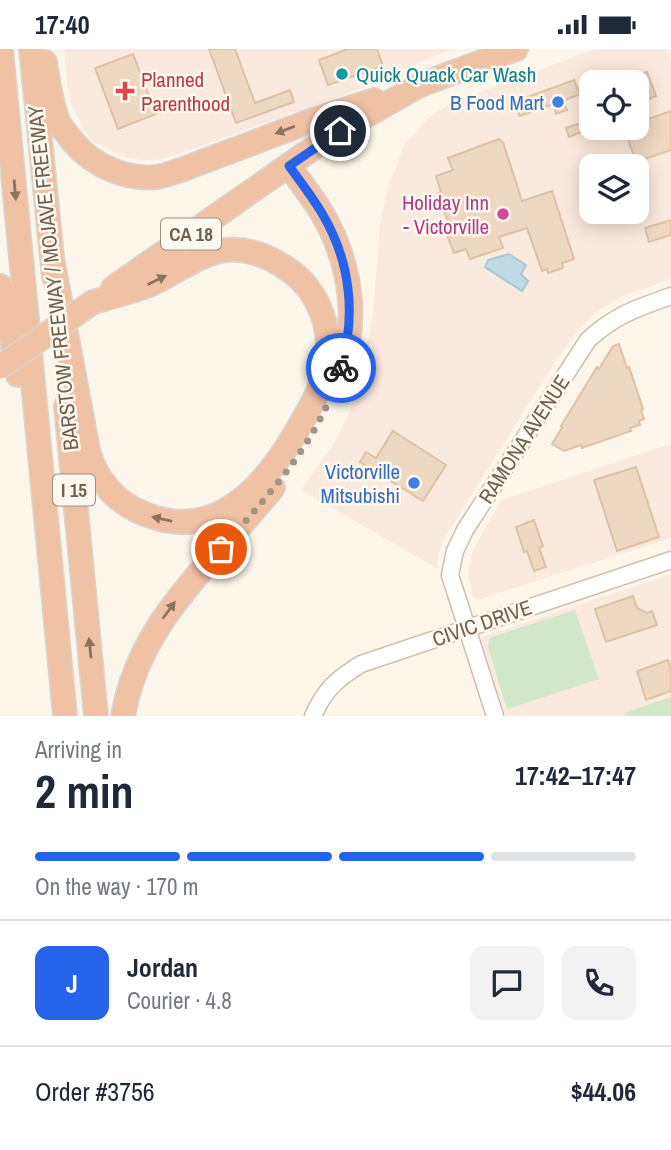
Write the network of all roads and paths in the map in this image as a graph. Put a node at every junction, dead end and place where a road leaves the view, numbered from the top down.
1 (1, 49) edge
2 (31, 49) edge
3 (43, 49) edge
4 (516, 49) edge
5 (420, 85) junction
6 (289, 166) junction
7 (53, 263) junction
8 (0, 286) edge
9 (671, 296) edge
10 (93, 302) junction
11 (0, 367) edge
12 (48, 538) junction
13 (671, 560) edge
14 (466, 628) junction
15 (65, 716) edge
16 (96, 716) edge
17 (123, 716) edge
18 (313, 716) edge
19 (495, 716) edge

1 -> 12 highway, BARSTOW FREEWAY / MOJAVE FREEWAY / I 15
2 - 7 highway, BARSTOW FREEWAY / MOJAVE FREEWAY / I 15
5 -> 3 highway
4 - 5 highway, CA 18
5 - 6 highway, CA 18
6 - 10 highway, CA 18
17 -> 6 highway
10 -> 7 highway
16 -> 7 highway, BARSTOW FREEWAY / MOJAVE FREEWAY / I 15
8 - 12 highway
9 - 14 street, RAMONA AVENUE
10 - 11 highway, bridge
12 - 15 highway, BARSTOW FREEWAY / MOJAVE FREEWAY / I 15
13 - 14 street, CIVIC DRIVE
14 - 18 street, CIVIC DRIVE
14 - 19 street, RAMONA AVENUE

